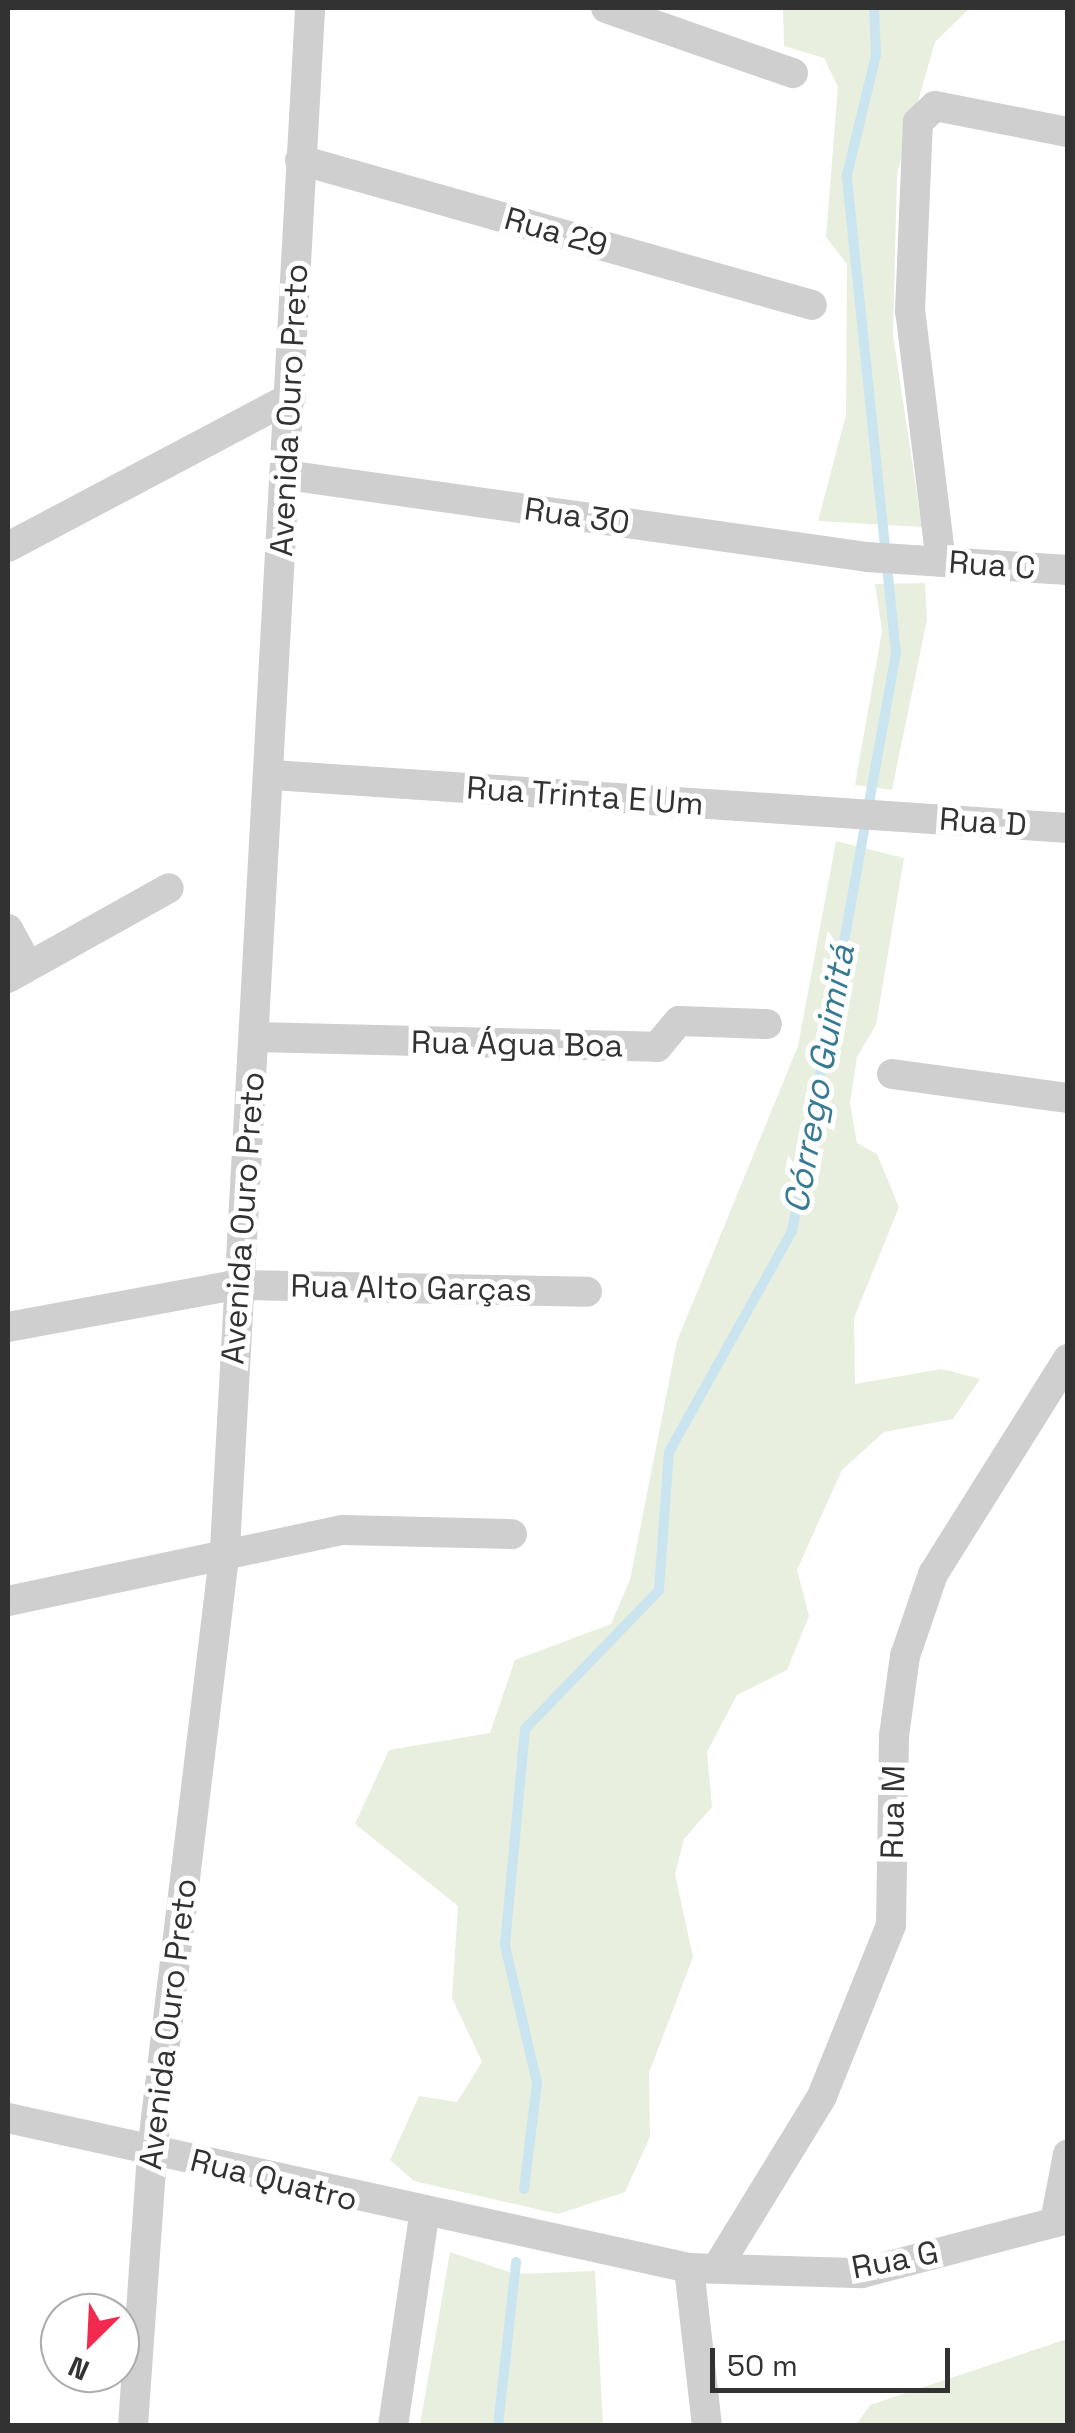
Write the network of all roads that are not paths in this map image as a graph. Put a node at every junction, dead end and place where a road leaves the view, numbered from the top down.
1 (310, 8) edge
2 (606, 8) edge
3 (682, 20) edge
4 (793, 73) dead end
5 (1068, 132) edge
6 (300, 160) junction
7 (812, 305) dead end
8 (292, 397) junction
9 (286, 476) junction
10 (8, 548) edge
11 (929, 561) junction
12 (1068, 570) edge
13 (272, 776) junction
14 (899, 817) joint
15 (1068, 828) edge
16 (170, 888) dead end
17 (8, 929) edge
18 (18, 972) edge
19 (767, 1024) dead end
20 (256, 1037) junction
21 (892, 1074) dead end
22 (1068, 1098) edge
23 (235, 1285) junction
24 (587, 1292) dead end
25 (8, 1327) edge
26 (1068, 1360) edge
27 (512, 1534) dead end
28 (224, 1548) junction
29 (8, 1602) edge
30 (8, 2118) edge
31 (152, 2151) junction
32 (1068, 2154) edge
33 (424, 2216) junction
34 (1061, 2221) edge
35 (704, 2267) junction
36 (132, 2426) edge
37 (393, 2426) edge
38 (707, 2426) edge

1 - 6 street, Avenida Ouro Preto
2 - 3 street
3 - 4 street
5 - 11 street
6 - 7 street, Rua 29
6 - 8 street, Avenida Ouro Preto
8 - 9 street, Avenida Ouro Preto
8 - 10 street
9 - 11 street, Rua 30
9 - 13 street, Avenida Ouro Preto
11 - 12 street, Rua C
13 - 14 street, Rua Trinta E Um
13 - 20 street, Avenida Ouro Preto
14 - 15 street, Rua D
16 - 18 street
17 - 18 street
19 - 20 street, Rua Água Boa
20 - 23 street, Avenida Ouro Preto
21 - 22 street
23 - 24 street, Rua Alto Garças
23 - 25 street, Rua Alto Garças
23 - 28 street, Avenida Ouro Preto
26 - 35 street, Rua M
27 - 28 street
28 - 29 street
28 - 31 street, Avenida Ouro Preto
30 - 31 street, Rua Quatro
31 - 33 street, Rua Quatro
31 - 36 street, Avenida Ouro Preto
32 - 34 street
33 - 35 street, Rua Quatro
33 - 37 street
34 - 35 street, Rua G
35 - 38 street

